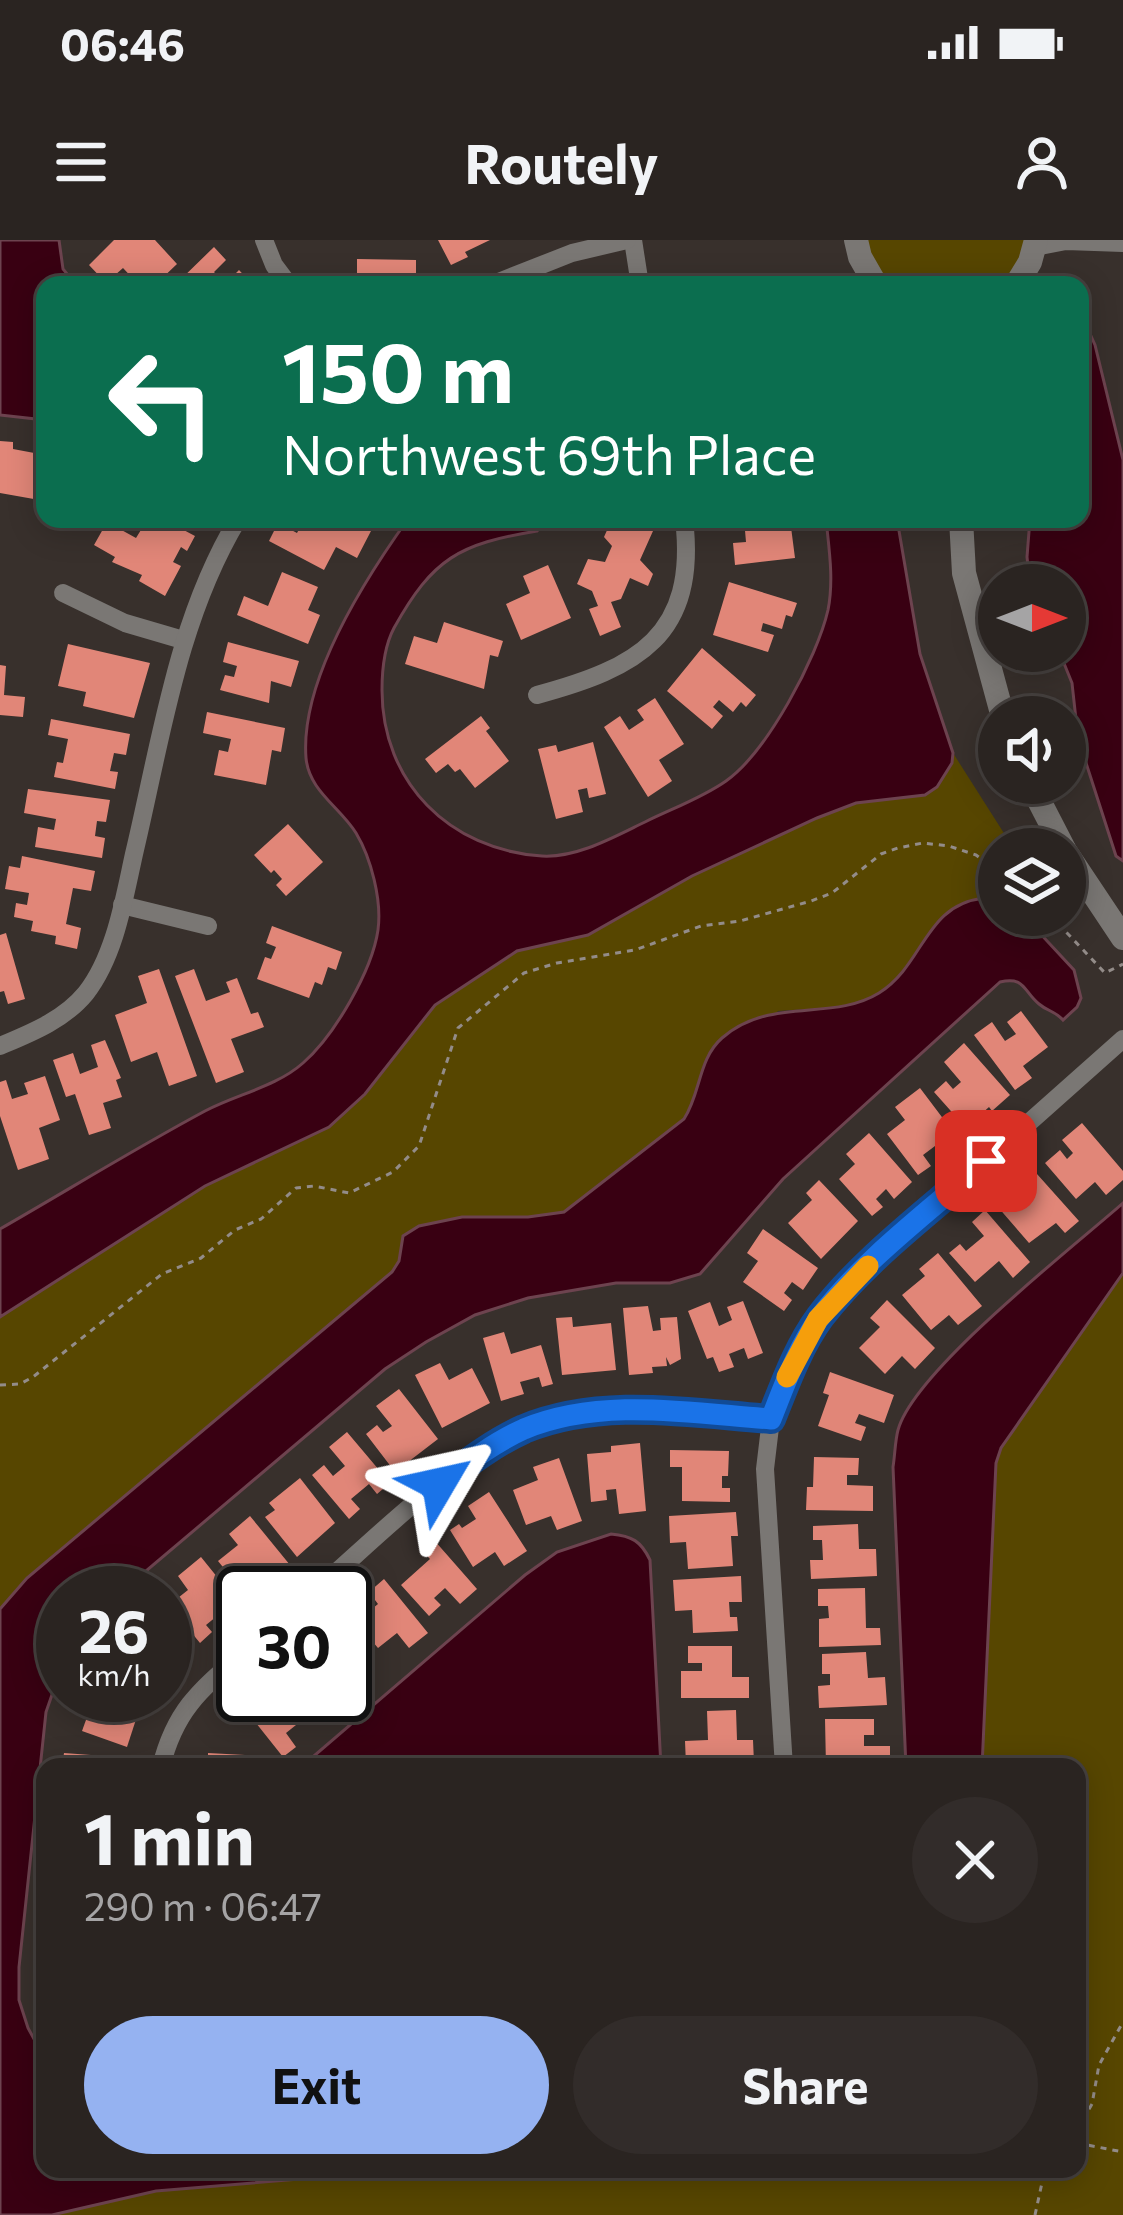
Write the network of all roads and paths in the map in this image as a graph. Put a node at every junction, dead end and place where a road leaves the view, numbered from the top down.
1 (264, 240) edge
2 (630, 240) edge
3 (856, 240) edge
4 (1036, 243) edge
5 (1123, 243) edge
6 (282, 276) edge
7 (514, 276) edge
8 (638, 276) edge
9 (871, 276) edge
10 (1020, 276) edge
11 (234, 528) edge
12 (685, 528) edge
13 (962, 528) edge
14 (63, 592) dead end
15 (183, 640) junction
16 (537, 694) dead end
17 (997, 696) edge
18 (978, 856) edge
19 (1086, 882) edge
20 (122, 905) junction
21 (208, 926) dead end
22 (1070, 936) edge
23 (1123, 938) edge
24 (1123, 964) edge
25 (1123, 1039) edge
26 (0, 1046) edge
27 (0, 1385) edge
28 (771, 1419) junction
29 (344, 1566) edge
30 (216, 1677) edge
31 (164, 1758) edge
32 (783, 1758) edge
33 (1123, 2022) edge
34 (1120, 2036) edge
35 (1086, 2114) edge
36 (1086, 2145) edge
37 (1123, 2152) edge
38 (1043, 2178) edge
39 (1035, 2215) edge

1 - 6 street
2 - 7 street
2 - 8 street
3 - 9 street
4 - 5 street
4 - 10 street
11 - 15 street
12 - 16 street
13 - 17 street
14 - 15 street
15 - 20 street
18 - 27 path
19 - 23 street
20 - 21 street
20 - 26 street
22 - 24 path
25 - 28 street
28 - 29 street
28 - 32 street
30 - 31 street
33 - 34 path
34 - 35 path
36 - 37 path
38 - 39 path

